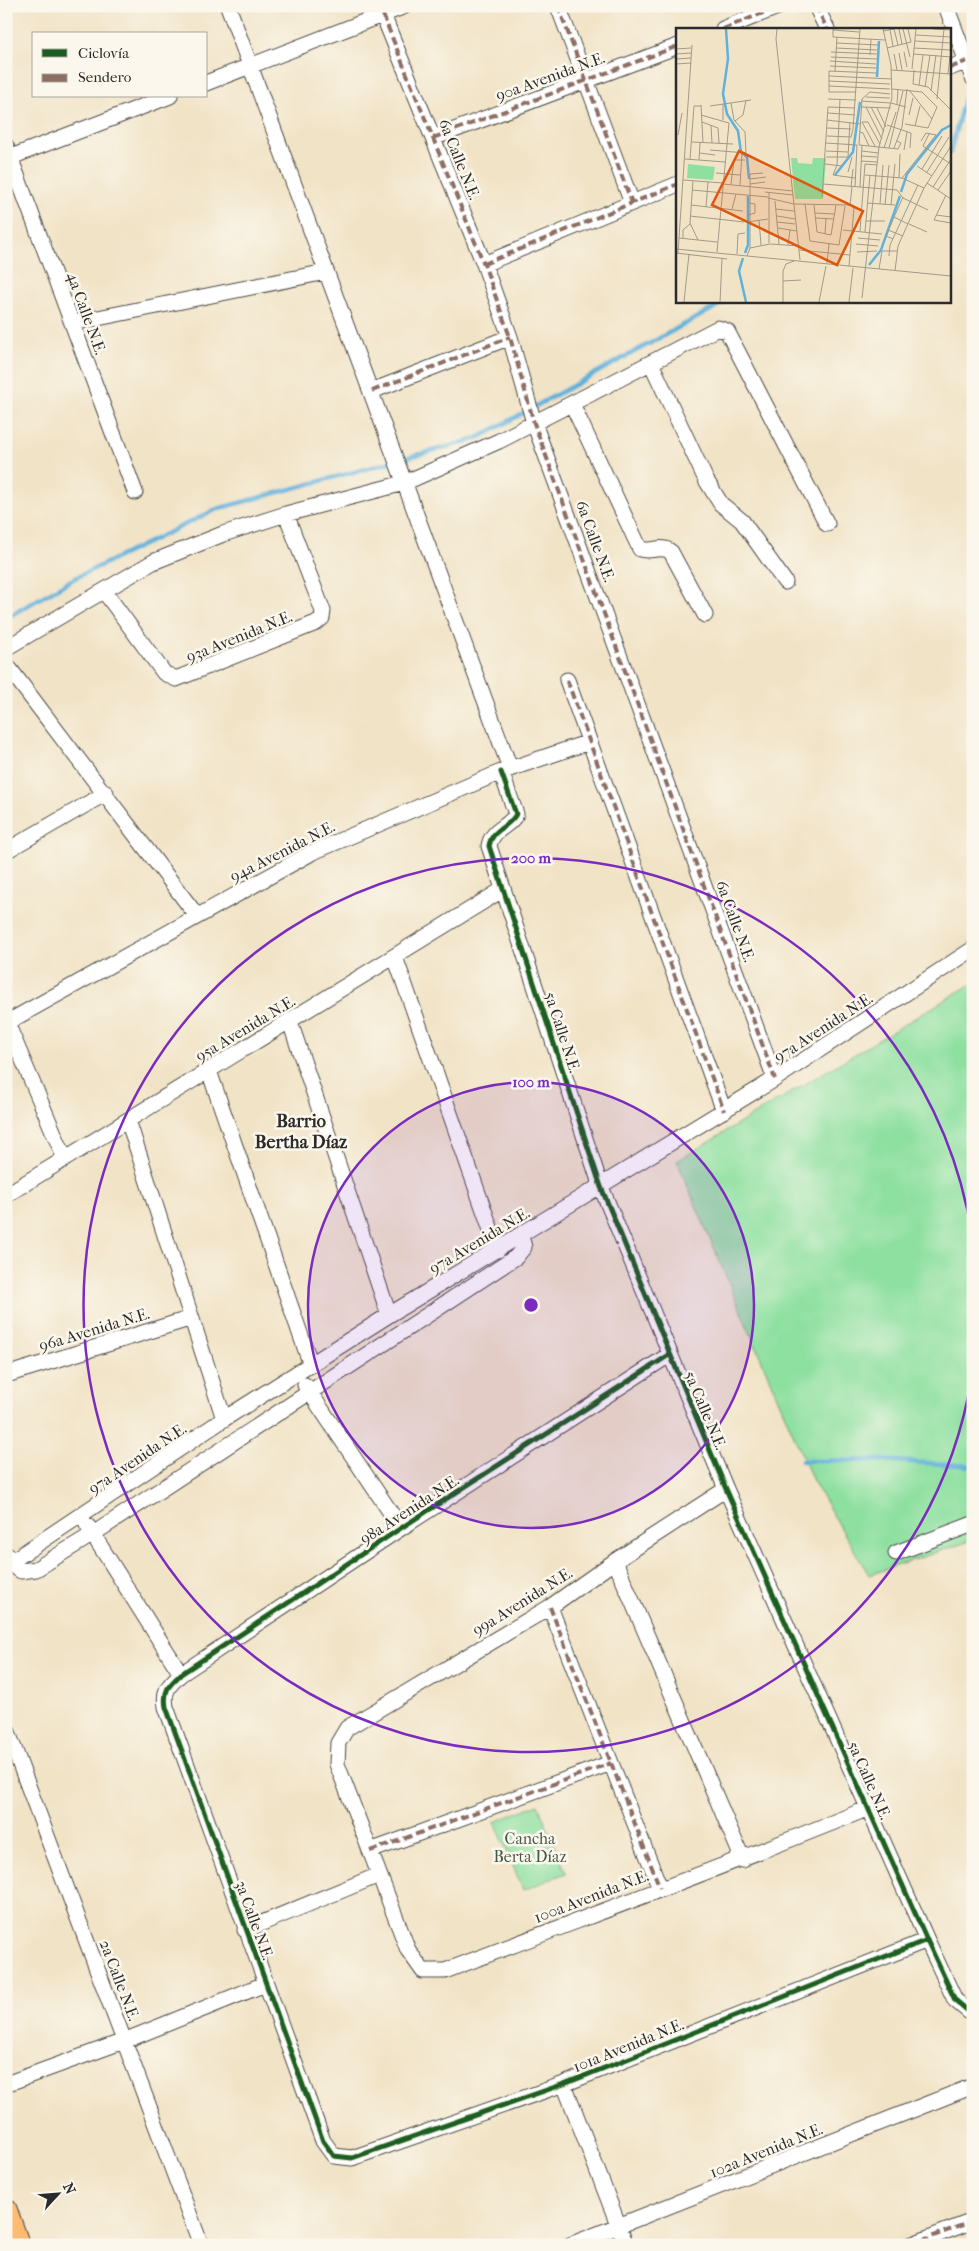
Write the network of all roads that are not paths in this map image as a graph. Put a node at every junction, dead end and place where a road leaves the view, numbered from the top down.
1 (228, 6) edge
2 (558, 6) edge
3 (780, 6) edge
4 (816, 6) edge
5 (946, 6) edge
6 (395, 9) edge
7 (725, 28) edge
8 (827, 28) edge
9 (676, 47) edge
10 (967, 61) junction
11 (250, 66) junction
12 (952, 67) edge
13 (973, 78) edge
14 (208, 82) edge
15 (586, 82) junction
16 (164, 98) edge
17 (433, 138) junction
18 (8, 154) edge
19 (676, 185) edge
20 (632, 203) junction
21 (484, 264) junction
22 (326, 272) junction
23 (72, 323) junction
24 (510, 337) junction
25 (651, 363) junction
26 (372, 391) junction
27 (572, 404) junction
28 (534, 423) junction
29 (404, 484) junction
30 (135, 492) dead end
31 (286, 514) junction
32 (827, 524) dead end
33 (785, 582) dead end
34 (104, 591) junction
35 (705, 616) dead end
36 (6, 648) edge
37 (6, 664) edge
38 (567, 680) dead end
39 (589, 742) junction
40 (506, 770) junction
41 (106, 793) junction
42 (6, 851) edge
43 (502, 890) junction
44 (197, 916) junction
45 (973, 949) edge
46 (395, 958) junction
47 (290, 1022) junction
48 (7, 1023) edge
49 (209, 1071) junction
50 (776, 1079) junction
51 (724, 1111) junction
52 (128, 1120) junction
53 (65, 1159) junction
54 (601, 1187) junction
55 (6, 1195) edge
56 (521, 1236) junction
57 (498, 1250) junction
58 (388, 1315) junction
59 (192, 1318) junction
60 (669, 1356) junction
61 (311, 1365) junction
62 (297, 1374) junction
63 (6, 1375) edge
64 (309, 1392) junction
65 (224, 1419) junction
66 (726, 1489) junction
67 (82, 1516) junction
68 (973, 1524) edge
69 (401, 1528) junction
70 (93, 1534) junction
71 (896, 1553) dead end
72 (7, 1560) edge
73 (615, 1561) junction
74 (550, 1607) junction
75 (181, 1674) junction
76 (166, 1688) joint
77 (6, 1727) edge
78 (611, 1762) junction
79 (869, 1808) junction
80 (370, 1851) junction
81 (743, 1860) junction
82 (379, 1874) junction
83 (660, 1888) junction
84 (245, 1930) junction
85 (928, 1940) junction
86 (265, 1984) junction
87 (973, 2015) edge
88 (124, 2041) junction
89 (6, 2084) edge
90 (564, 2084) junction
91 (973, 2086) edge
92 (334, 2156) joint
93 (6, 2209) edge
94 (973, 2220) edge
95 (619, 2227) junction
96 (19, 2245) edge
97 (201, 2245) edge
98 (570, 2245) edge
99 (626, 2245) edge
100 (910, 2245) edge

1 - 11 street
2 - 15 street
3 - 7 street
4 - 8 street
5 - 10 street
6 - 11 street
6 - 17 street, 6a Calle N.E.
9 - 15 street, 90a Avenida N.E.
10 - 12 street
10 - 13 street
11 - 14 street
11 - 22 street
15 - 17 street, 90a Avenida N.E.
15 - 20 street
16 - 18 street
17 - 21 street, 6a Calle N.E.
18 - 23 street, 4a Calle N.E.
19 - 20 street
20 - 21 street
21 - 24 street, 6a Calle N.E.
22 - 23 street
22 - 26 street
23 - 30 street, 4a Calle N.E.
24 - 26 street
24 - 28 street, 6a Calle N.E.
25 - 27 street
25 - 32 street
25 - 33 street
26 - 29 street
27 - 28 street
27 - 35 street
28 - 29 street
28 - 50 street, 6a Calle N.E.
29 - 31 street
29 - 40 street
31 - 34 street
31 - 34 street, 93a Avenida N.E.
34 - 36 street
37 - 41 street
38 - 39 street
39 - 40 street, 94a Avenida N.E.
39 - 51 street
40 - 43 street, 5a Calle N.E.
40 - 44 street, 94a Avenida N.E.
41 - 42 street
41 - 44 street
43 - 46 street, 95a Avenida N.E.
43 - 54 street, 5a Calle N.E.
44 - 48 street, 94a Avenida N.E.
45 - 50 street, 97a Avenida N.E.
46 - 47 street, 95a Avenida N.E.
46 - 57 street
47 - 49 street, 95a Avenida N.E.
47 - 58 street
48 - 53 street
49 - 52 street, 95a Avenida N.E.
49 - 61 street
50 - 51 street, 97a Avenida N.E.
51 - 54 street, 97a Avenida N.E.
52 - 53 street, 95a Avenida N.E.
52 - 59 street
53 - 55 street, 95a Avenida N.E.
54 - 56 street, 97a Avenida N.E.
54 - 60 street, 5a Calle N.E.
56 - 57 street, 97a Avenida N.E.
56 - 64 street
57 - 58 street, 97a Avenida N.E.
58 - 61 street, 97a Avenida N.E.
59 - 63 street, 96a Avenida N.E.
59 - 65 street
60 - 66 street, 5a Calle N.E.
60 - 69 street, 98a Avenida N.E.
61 - 62 street, 97a Avenida N.E.
62 - 64 street
62 - 65 street, 97a Avenida N.E.
64 - 69 street
64 - 70 street
65 - 67 street, 97a Avenida N.E.
66 - 73 street, 99a Avenida N.E.
66 - 79 street, 5a Calle N.E.
67 - 70 street
67 - 72 street, 97a Avenida N.E.
68 - 71 street
69 - 75 street, 98a Avenida N.E.
70 - 72 street
70 - 75 street
73 - 74 street, 99a Avenida N.E.
73 - 81 street
74 - 78 street
74 - 80 street, 99a Avenida N.E.
75 - 76 street, 98a Avenida N.E.
76 - 84 street, 3a Calle N.E.
77 - 88 street, 2a Calle N.E.
78 - 80 street
78 - 83 street
79 - 81 street, 100a Avenida N.E.
79 - 85 street, 5a Calle N.E.
80 - 82 street
81 - 83 street, 100a Avenida N.E.
82 - 83 street, 100a Avenida N.E.
82 - 84 street
84 - 86 street, 3a Calle N.E.
85 - 87 street, 5a Calle N.E.
85 - 90 street, 101a Avenida N.E.
86 - 88 street
86 - 92 street, 3a Calle N.E.
88 - 89 street
88 - 97 street, 2a Calle N.E.
90 - 92 street, 101a Avenida N.E.
90 - 95 street
91 - 95 street, 102a Avenida N.E.
93 - 96 highway
94 - 100 street
95 - 98 street, 102a Avenida N.E.
95 - 99 street

